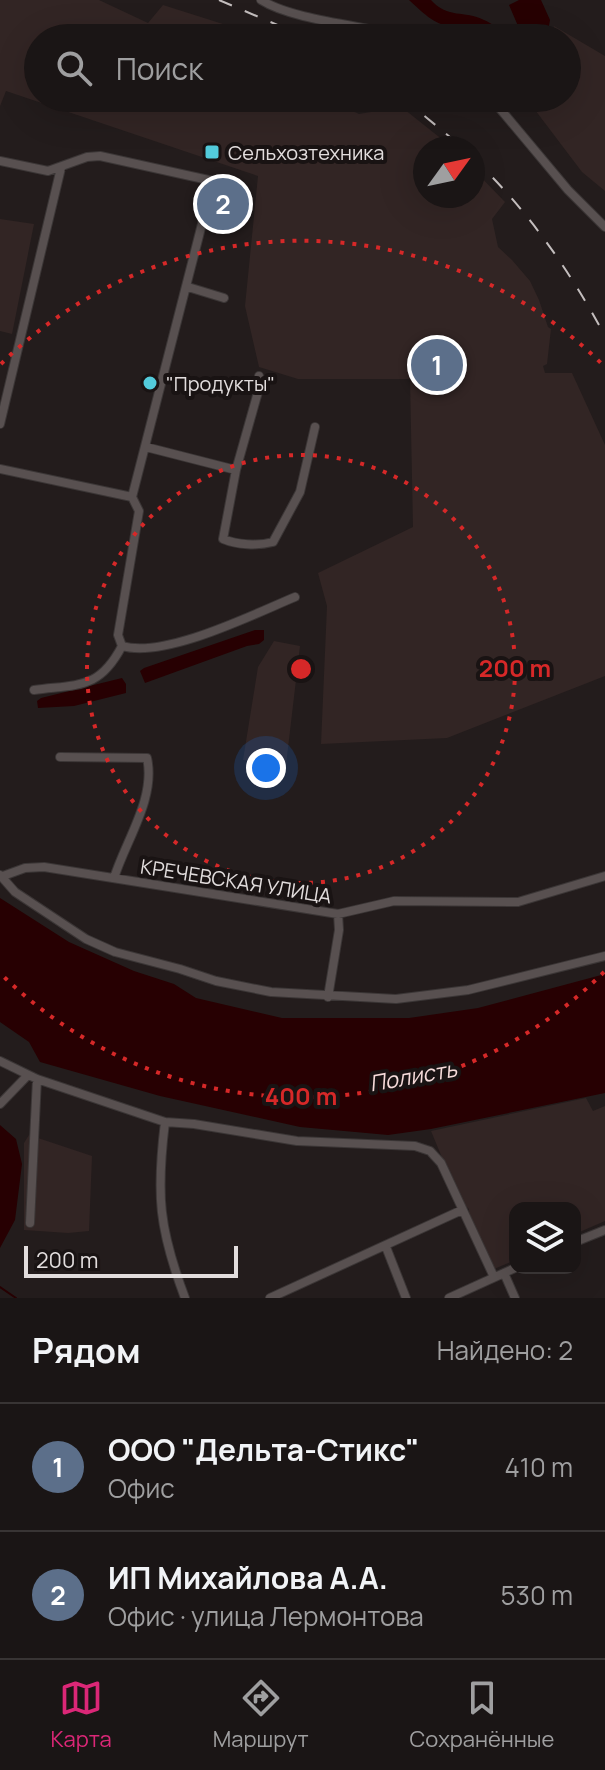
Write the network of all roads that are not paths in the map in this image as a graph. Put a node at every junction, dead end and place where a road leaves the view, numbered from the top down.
1 (261, 0) edge
2 (356, 24) edge
3 (503, 112) edge
4 (0, 161) edge
5 (61, 168) junction
6 (605, 227) edge
7 (188, 287) junction
8 (224, 298) dead end
9 (259, 376) dead end
10 (0, 424) edge
11 (315, 427) dead end
12 (146, 447) junction
13 (0, 469) edge
14 (236, 470) junction
15 (132, 497) junction
16 (295, 597) dead end
17 (122, 646) junction
18 (34, 690) dead end
19 (60, 757) dead end
20 (1, 875) edge
21 (605, 876) edge
22 (114, 878) junction
23 (338, 914) junction
24 (605, 956) edge
25 (328, 997) junction
26 (0, 1061) edge
27 (33, 1077) junction
28 (0, 1104) edge
29 (165, 1122) junction
30 (462, 1210) junction
31 (30, 1223) dead end
32 (605, 1230) edge
33 (581, 1240) edge
34 (386, 1247) junction
35 (509, 1271) edge
36 (504, 1273) junction
37 (494, 1277) junction
38 (185, 1298) edge
39 (270, 1298) edge
40 (406, 1298) edge
41 (449, 1298) edge
42 (515, 1298) edge

1 - 2 street
3 - 6 street
4 - 5 street
5 - 7 street
5 - 10 street
7 - 8 street
7 - 12 street
9 - 14 street
11 - 14 street
12 - 14 street
12 - 15 street
13 - 15 street
15 - 17 street
16 - 17 street
17 - 18 street
19 - 22 street
20 - 22 street, КРЕЧЕВСКАЯ УЛИЦА
20 - 25 street
21 - 23 street, КРЕЧЕВСКАЯ УЛИЦА
22 - 23 street, КРЕЧЕВСКАЯ УЛИЦА
23 - 25 street
24 - 25 street
26 - 27 street
27 - 28 street
27 - 29 street
27 - 31 street
29 - 30 street
29 - 38 street
30 - 34 street
30 - 37 street
32 - 33 street
34 - 39 street
34 - 40 street
35 - 36 street
36 - 37 street
36 - 42 street
37 - 41 street

